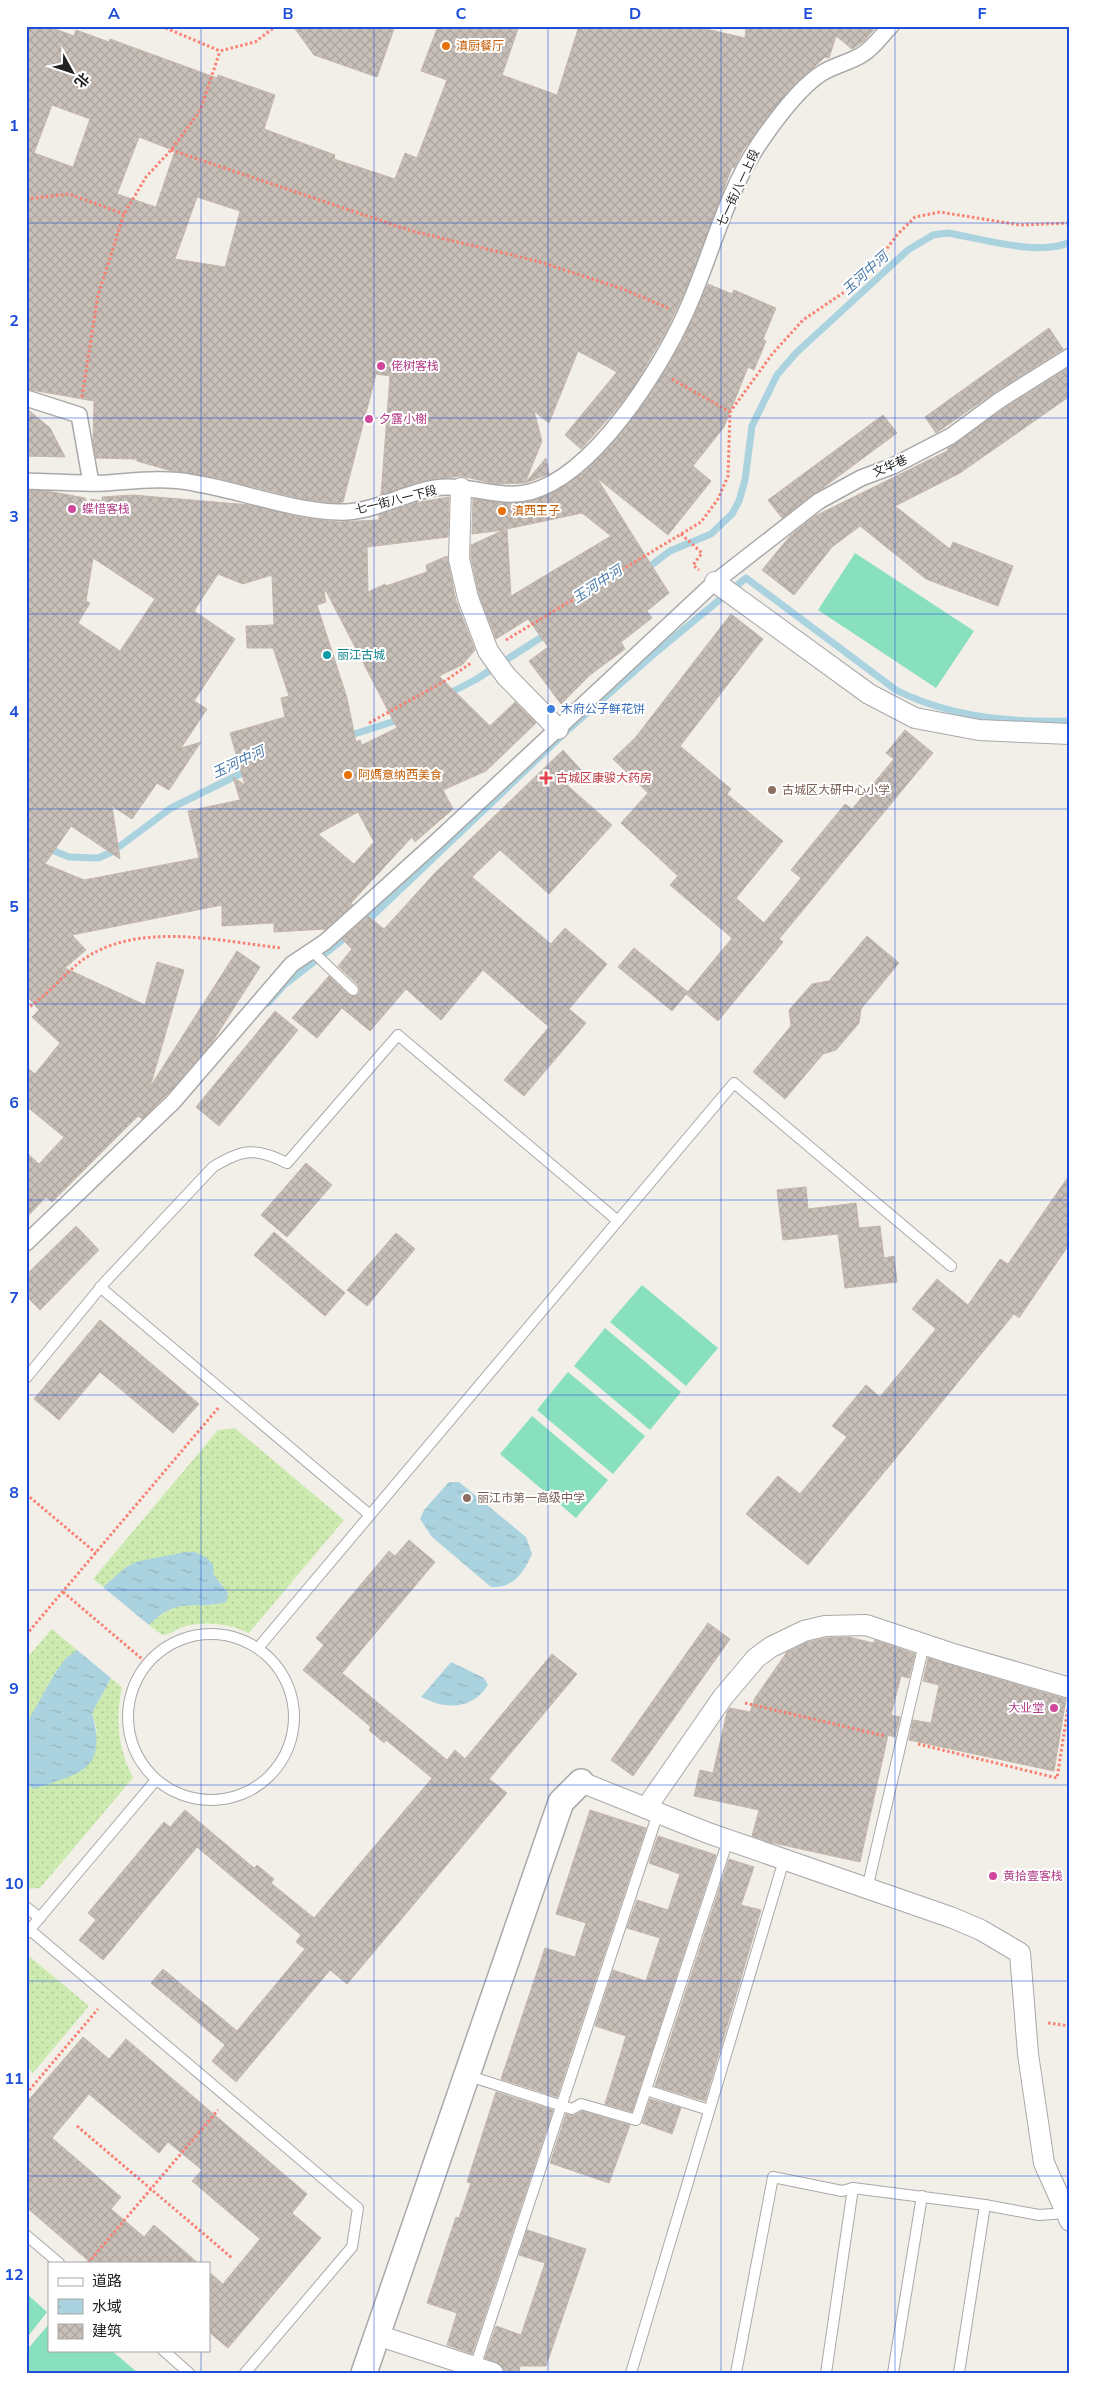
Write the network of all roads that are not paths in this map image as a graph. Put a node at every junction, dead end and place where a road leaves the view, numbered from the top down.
1 (891, 26) edge
2 (1070, 356) edge
3 (655, 369) joint
4 (26, 398) edge
5 (26, 481) edge
6 (91, 483) junction
7 (461, 488) junction
8 (715, 582) junction
9 (558, 729) junction
10 (1070, 734) edge
11 (312, 951) junction
12 (353, 990) dead end
13 (618, 1221) junction
14 (26, 1243) edge
15 (951, 1266) dead end
16 (100, 1287) junction
17 (26, 1378) edge
18 (370, 1515) junction
19 (924, 1644) junction
20 (258, 1648) junction
21 (1069, 1697) edge
22 (156, 1780) junction
23 (581, 1782) joint
24 (652, 1811) junction
25 (728, 1840) junction
26 (784, 1860) junction
27 (867, 1888) junction
28 (26, 1907) edge
29 (40, 1918) junction
30 (28, 1932) edge
31 (466, 2075) junction
32 (646, 2090) junction
33 (561, 2105) junction
34 (709, 2110) junction
35 (854, 2188) junction
36 (922, 2196) junction
37 (985, 2205) junction
38 (1068, 2217) edge
39 (26, 2235) edge
40 (58, 2262) edge
41 (377, 2334) junction
42 (165, 2352) edge
43 (484, 2370) edge
44 (189, 2373) edge
45 (245, 2373) edge
46 (364, 2373) edge
47 (631, 2373) edge
48 (736, 2373) edge
49 (826, 2373) edge
50 (893, 2373) edge
51 (959, 2373) edge

1 - 3 street, 七一街八一上段
2 - 8 street, 文华巷
3 - 7 street, 七一街八一下段
4 - 6 street
5 - 6 street, 七一街八一下段
6 - 7 street, 七一街八一下段
7 - 9 street
8 - 9 street, 文华巷
8 - 10 street
9 - 11 street, 文华巷
11 - 12 lane
11 - 14 street, 文华巷
13 - 15 lane
13 - 16 lane
13 - 18 lane
16 - 17 lane
16 - 18 lane
18 - 20 lane
19 - 21 street
19 - 24 street
19 - 27 lane
20 - 22 lane
20 - 22 lane
22 - 29 lane
23 - 24 street
23 - 31 street
24 - 25 street
24 - 33 lane
25 - 26 street
25 - 32 lane
26 - 27 street
26 - 34 lane
27 - 38 street
28 - 29 lane
29 - 30 lane
30 - 45 lane
31 - 33 lane
31 - 41 street
32 - 33 lane
32 - 34 lane
33 - 43 lane
34 - 47 lane
35 - 36 lane
35 - 48 lane
35 - 49 lane
36 - 37 lane
36 - 50 lane
37 - 38 lane
37 - 51 lane
39 - 40 lane
41 - 43 street
41 - 46 street
42 - 44 lane

